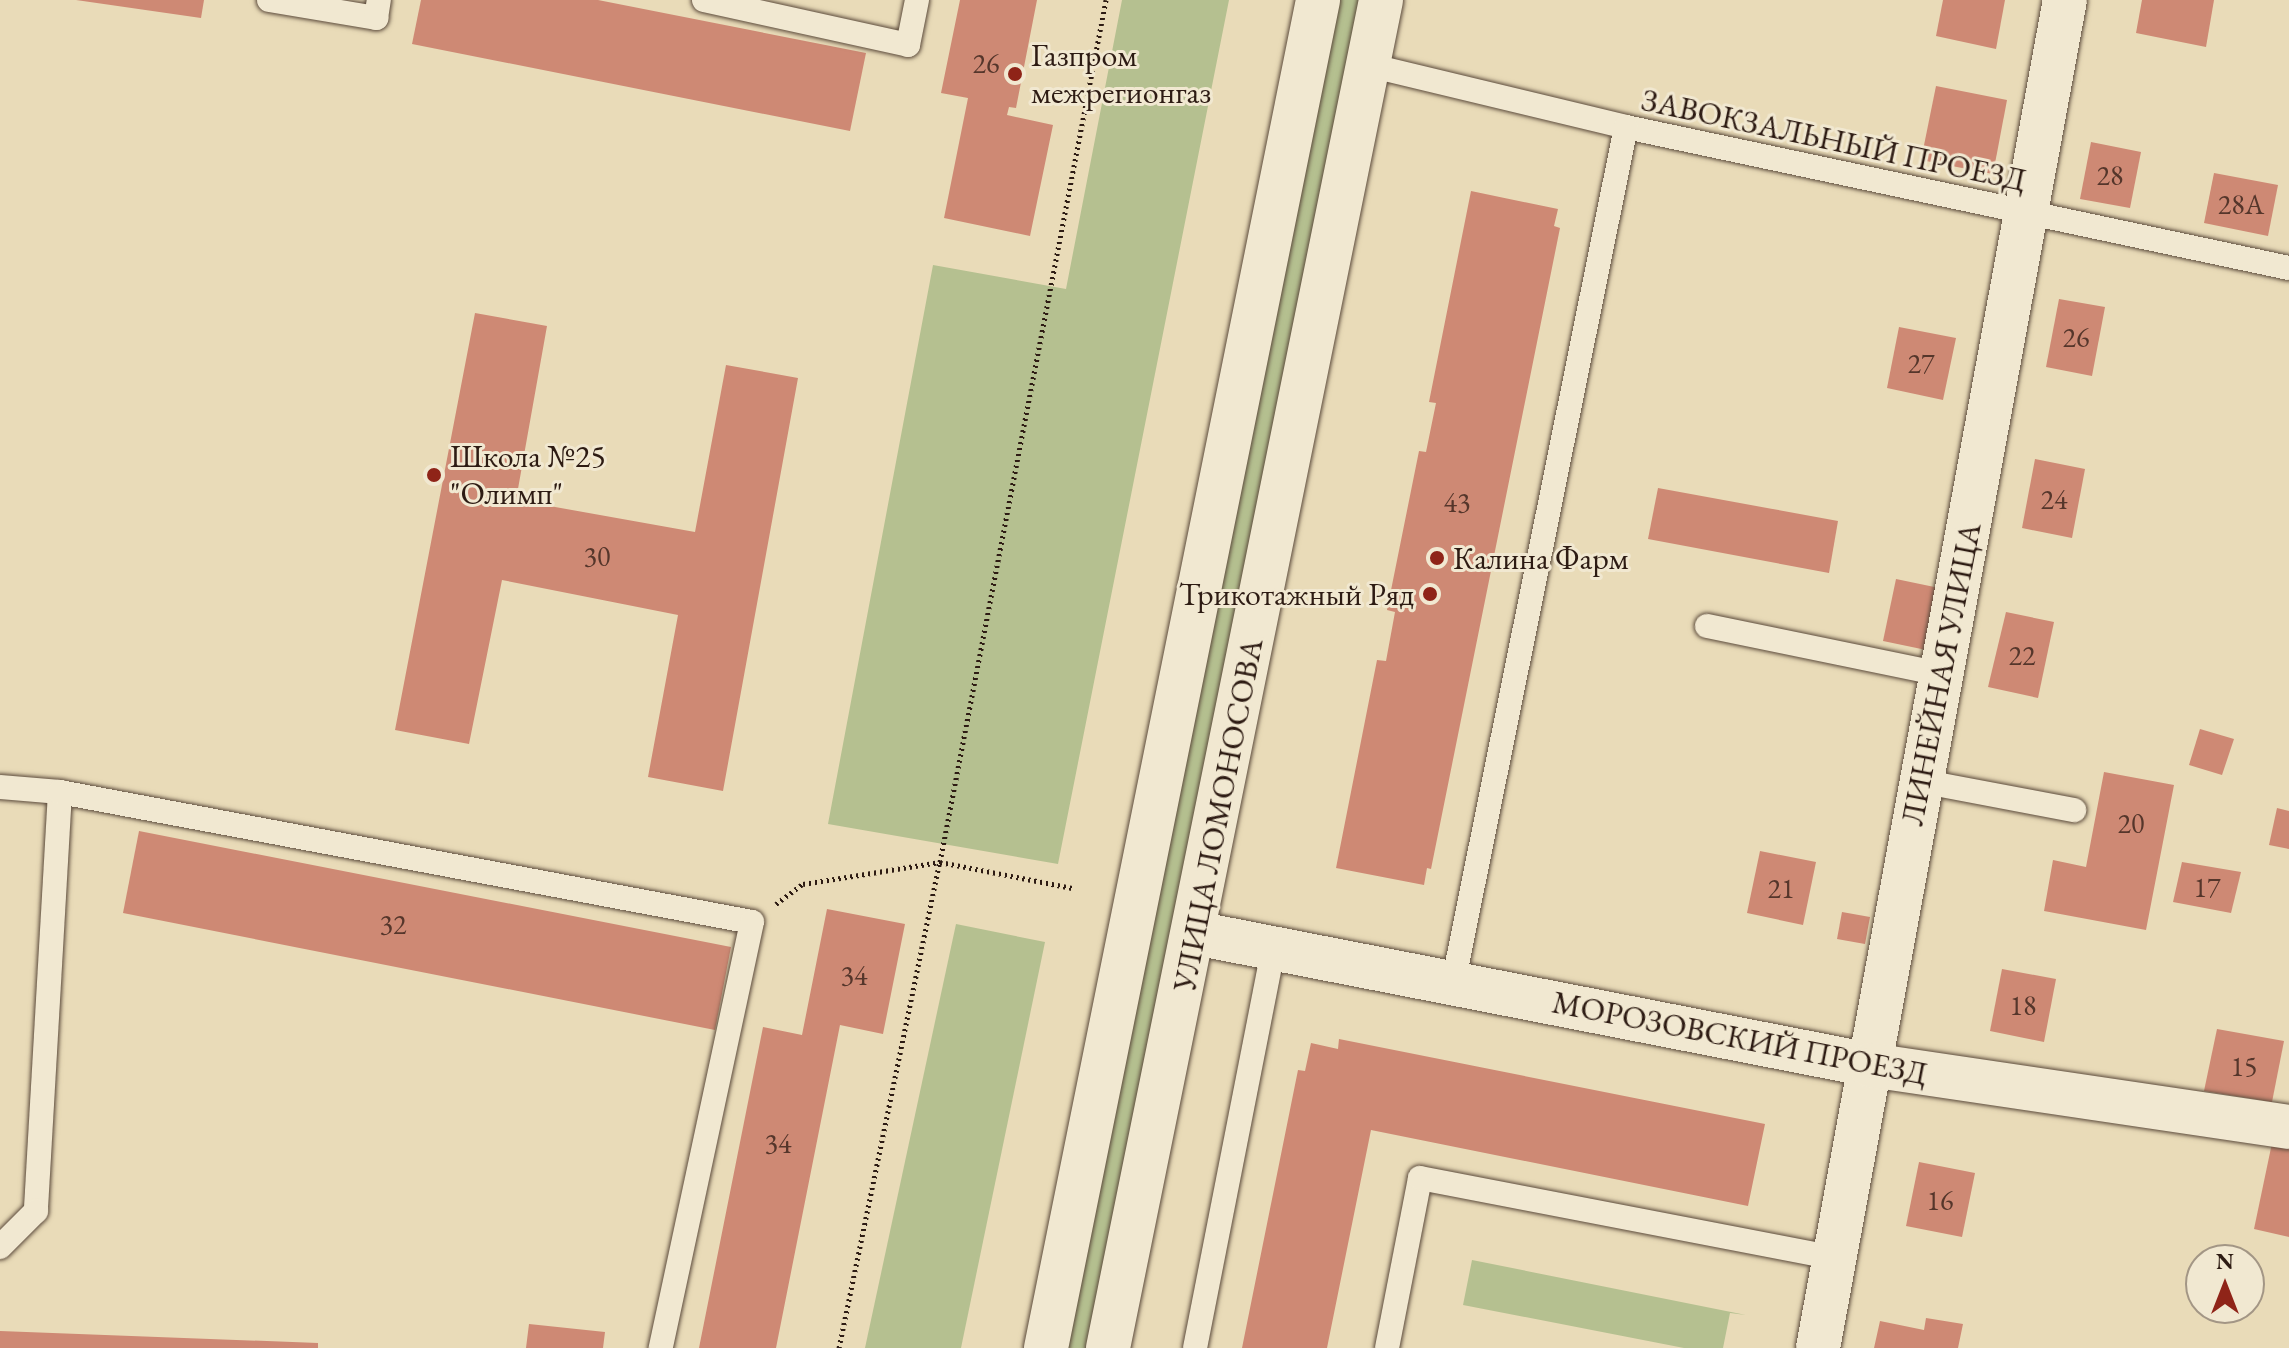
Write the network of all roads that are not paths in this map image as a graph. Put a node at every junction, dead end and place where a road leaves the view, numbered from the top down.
1 (269, 0) edge
2 (379, 0) edge
3 (704, 0) edge
4 (917, 0) edge
5 (1318, 0) edge
6 (1381, 0) edge
7 (2065, 0) edge
8 (1368, 65) junction
9 (1626, 127) junction
10 (2026, 215) junction
11 (2289, 268) edge
12 (1707, 626) dead end
13 (1940, 674) junction
14 (1920, 781) junction
15 (0, 787) edge
16 (60, 792) junction
17 (2074, 810) dead end
18 (1195, 933) junction
19 (1273, 950) junction
20 (1453, 984) junction
21 (1870, 1065) junction
22 (2289, 1127) edge
23 (0, 1247) edge
24 (1835, 1258) junction
25 (661, 1348) edge
26 (1046, 1348) edge
27 (1108, 1348) edge
28 (1195, 1348) edge
29 (1387, 1348) edge
30 (1818, 1348) edge

1 - 2 lane
3 - 4 lane
5 - 26 main road, УЛИЦА ЛОМОНОСОВА
6 - 8 main road, УЛИЦА ЛОМОНОСОВА
7 - 10 main road, ЛИНЕЙНАЯ УЛИЦА
8 - 9 lane, ЗАВОКЗАЛЬНЫЙ ПРОЕЗД
8 - 18 main road, УЛИЦА ЛОМОНОСОВА
9 - 10 lane, ЗАВОКЗАЛЬНЫЙ ПРОЕЗД
9 - 20 lane
10 - 11 lane, ЗАВОКЗАЛЬНЫЙ ПРОЕЗД
10 - 13 main road, ЛИНЕЙНАЯ УЛИЦА
12 - 13 lane
13 - 14 main road, ЛИНЕЙНАЯ УЛИЦА
14 - 17 lane
14 - 21 main road, ЛИНЕЙНАЯ УЛИЦА
15 - 16 lane
16 - 23 lane
16 - 25 lane
18 - 19 main road, МОРОЗОВСКИЙ ПРОЕЗД
18 - 27 main road, УЛИЦА ЛОМОНОСОВА
19 - 20 main road, МОРОЗОВСКИЙ ПРОЕЗД
19 - 28 lane
20 - 21 main road, МОРОЗОВСКИЙ ПРОЕЗД
21 - 22 main road, МОРОЗОВСКИЙ ПРОЕЗД
21 - 24 main road, ЛИНЕЙНАЯ УЛИЦА
24 - 29 lane
24 - 30 main road, ЛИНЕЙНАЯ УЛИЦА

